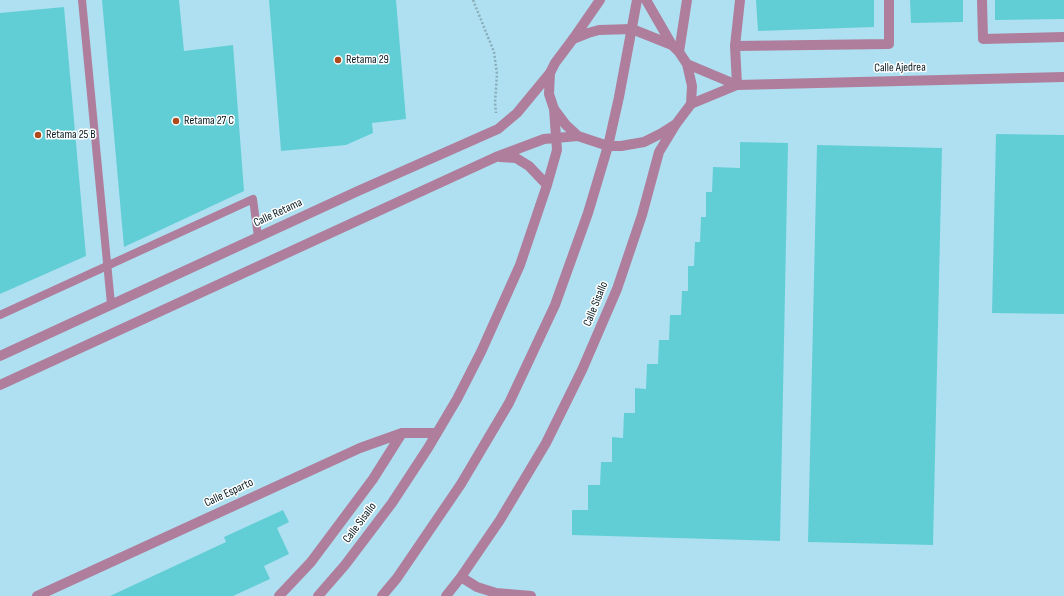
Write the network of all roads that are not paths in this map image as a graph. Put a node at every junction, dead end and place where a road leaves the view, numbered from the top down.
1 (82, 0) edge
2 (600, 0) edge
3 (637, 0) edge
4 (646, 0) edge
5 (687, 0) edge
6 (740, 0) edge
7 (889, 0) edge
8 (982, 0) edge
9 (632, 29) junction
10 (1064, 37) edge
11 (573, 39) junction
12 (735, 46) junction
13 (676, 49) junction
14 (687, 64) junction
15 (550, 73) junction
16 (1064, 77) edge
17 (737, 85) junction
18 (691, 104) junction
19 (554, 109) junction
20 (676, 124) junction
21 (578, 136) junction
22 (556, 138) junction
23 (608, 146) junction
24 (496, 156) junction
25 (547, 184) junction
26 (258, 237) junction
27 (108, 266) junction
28 (111, 304) junction
29 (0, 315) edge
30 (0, 356) edge
31 (0, 384) edge
32 (402, 433) junction
33 (437, 433) junction
34 (461, 577) junction
35 (38, 596) edge
36 (279, 596) edge
37 (318, 596) edge
38 (382, 596) edge
39 (446, 596) edge
40 (531, 596) edge

1 - 27 lane
2 - 11 street, Calle Retama
3 - 9 street
4 - 13 street
5 - 13 street
6 - 12 street
7 - 12 street
8 - 10 street
9 - 11 street
9 - 13 street
9 - 23 street
11 - 15 street, Calle Retama
12 - 17 street
13 - 14 street
14 - 17 street, Calle Ajedrea
14 - 18 street
15 - 19 street
15 - 26 street, Calle Retama
16 - 17 street, Calle Ajedrea
17 - 18 street, Calle Ajedrea
18 - 20 street, Calle Sisallo
19 - 21 street
19 - 22 street, Calle Sisallo
20 - 23 street
20 - 34 street, Calle Sisallo
21 - 22 street
21 - 23 street
22 - 24 street
22 - 25 street, Calle Sisallo
23 - 38 street
24 - 25 street
24 - 31 street
25 - 33 street, Calle Sisallo
26 - 27 lane
26 - 28 street, Calle Retama
27 - 28 lane
27 - 29 lane
28 - 30 street, Calle Retama
32 - 33 street, Calle Esparto
32 - 35 street, Calle Esparto
32 - 36 street, Calle Sisallo
33 - 37 street, Calle Sisallo
34 - 39 street, Calle Sisallo
34 - 40 street

